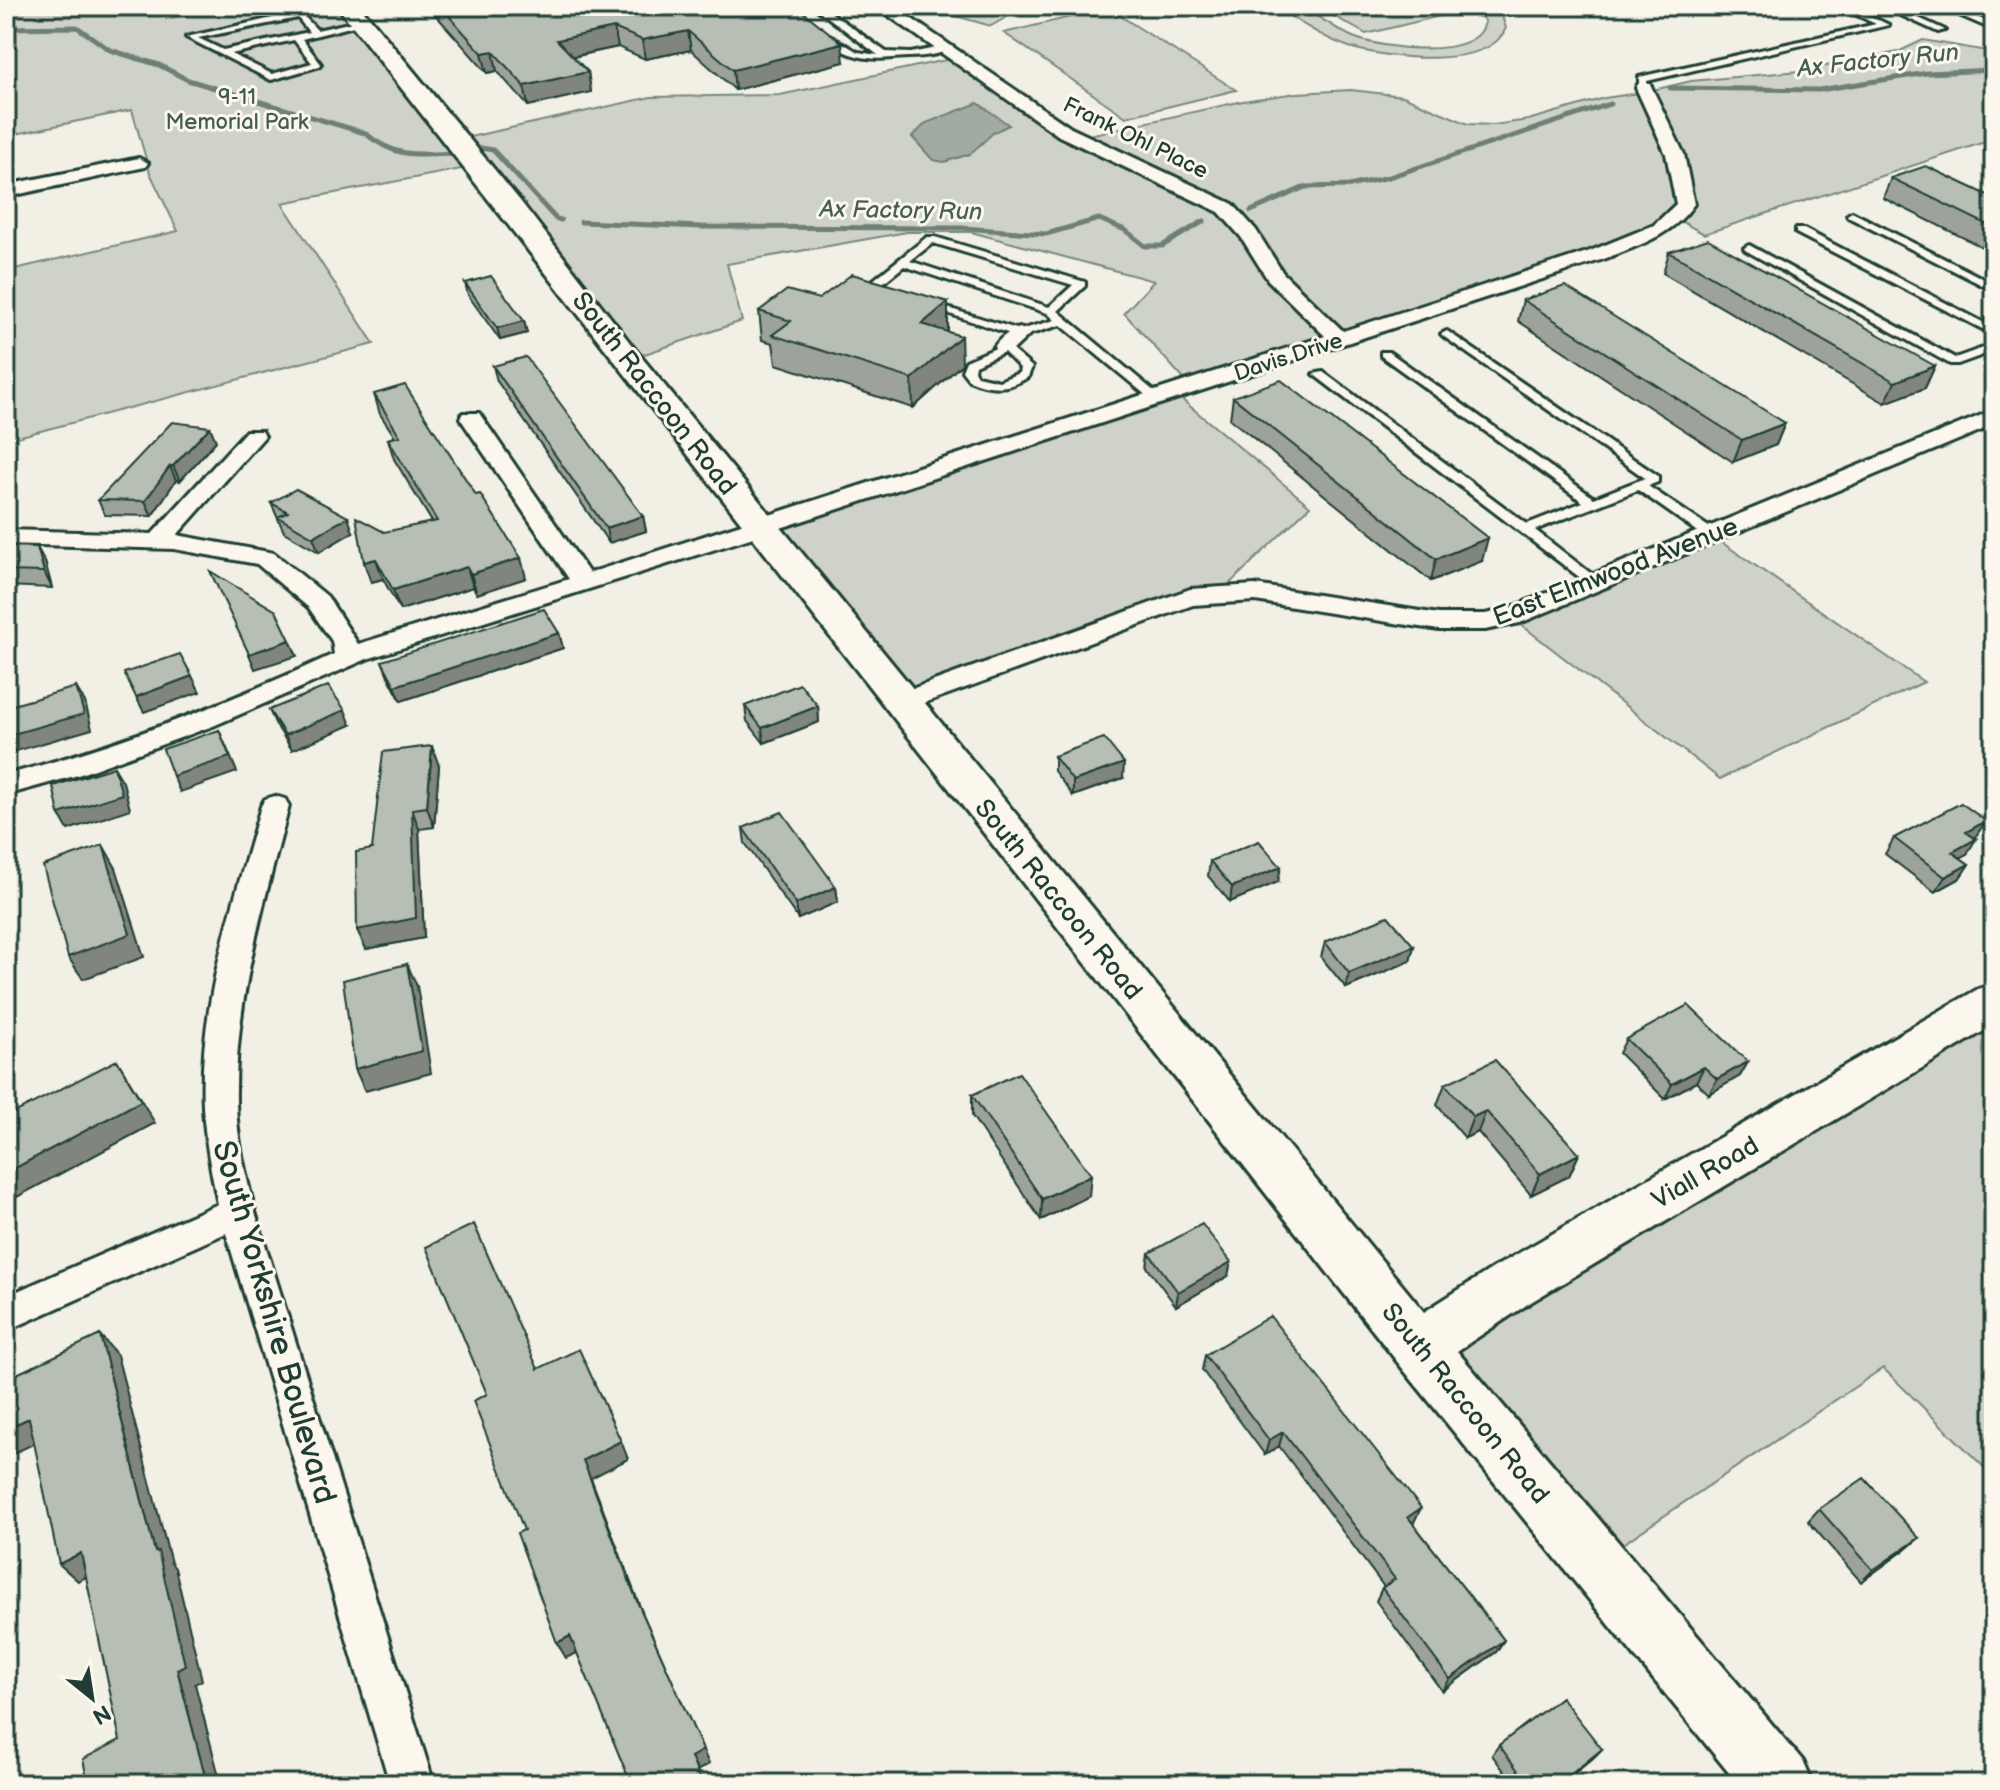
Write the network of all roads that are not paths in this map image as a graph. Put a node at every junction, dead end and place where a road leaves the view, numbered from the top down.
1 (817, 6) edge
2 (883, 6) edge
3 (1842, 6) edge
4 (1885, 6) edge
5 (1942, 6) edge
6 (355, 15) edge
7 (1913, 18) junction
8 (1885, 25) junction
9 (1994, 27) edge
10 (1941, 30) dead end
11 (315, 33) junction
12 (822, 34) edge
13 (296, 37) junction
14 (946, 49) junction
15 (222, 53) junction
16 (895, 57) junction
17 (1644, 88) joint
18 (139, 163) dead end
19 (6, 191) edge
20 (1852, 215) dead end
21 (1800, 231) dead end
22 (1749, 248) dead end
23 (902, 262) junction
24 (1994, 288) edge
25 (901, 297) edge
26 (916, 301) edge
27 (1051, 311) junction
28 (1063, 321) junction
29 (1994, 332) edge
30 (1447, 334) dead end
31 (1341, 339) junction
32 (1012, 341) junction
33 (1994, 347) edge
34 (1385, 354) dead end
35 (1319, 374) dead end
36 (1157, 399) junction
37 (1994, 417) edge
38 (471, 418) dead end
39 (254, 436) dead end
40 (1639, 485) junction
41 (1592, 503) junction
42 (760, 526) junction
43 (1526, 529) junction
44 (1711, 535) junction
45 (6, 537) edge
46 (159, 541) junction
47 (584, 583) junction
48 (1596, 583) junction
49 (347, 658) junction
50 (901, 702) junction
51 (6, 785) edge
52 (275, 806) dead end
53 (1994, 1002) edge
54 (237, 1212) junction
55 (6, 1314) edge
56 (1418, 1346) junction
57 (412, 1784) edge
58 (1780, 1784) edge

1 - 16 lane
2 - 14 street, Frank Ohl Place
3 - 8 lane
4 - 7 lane
5 - 9 lane
6 - 11 lane
6 - 42 street, South Raccoon Road
7 - 8 lane
7 - 10 lane
8 - 17 lane
11 - 13 lane
11 - 15 lane
12 - 16 lane
13 - 15 lane
13 - 15 lane
14 - 16 lane
14 - 31 street, Frank Ohl Place
17 - 31 street, Davis Drive
18 - 19 street
20 - 24 lane
21 - 29 lane
22 - 33 lane
23 - 25 lane
23 - 27 lane
23 - 27 lane
26 - 32 lane
27 - 28 lane
28 - 32 lane
28 - 36 lane
30 - 40 lane
31 - 36 street, Davis Drive
32 - 32 lane
34 - 41 lane
35 - 43 lane
36 - 42 street, Davis Drive
37 - 44 street, East Elmwood Avenue
38 - 47 street
39 - 46 street
40 - 41 lane
40 - 44 lane
41 - 43 lane
42 - 47 street, Davis Drive
42 - 50 street, South Raccoon Road
43 - 48 lane
44 - 48 street, East Elmwood Avenue
45 - 46 street
46 - 49 street
47 - 49 street, Davis Drive
48 - 50 street, East Elmwood Avenue
49 - 51 street, Davis Drive
50 - 56 street, South Raccoon Road
52 - 54 street, South Yorkshire Boulevard
53 - 56 street, Viall Road
54 - 55 street
54 - 57 street, South Yorkshire Boulevard
56 - 58 street, South Raccoon Road

